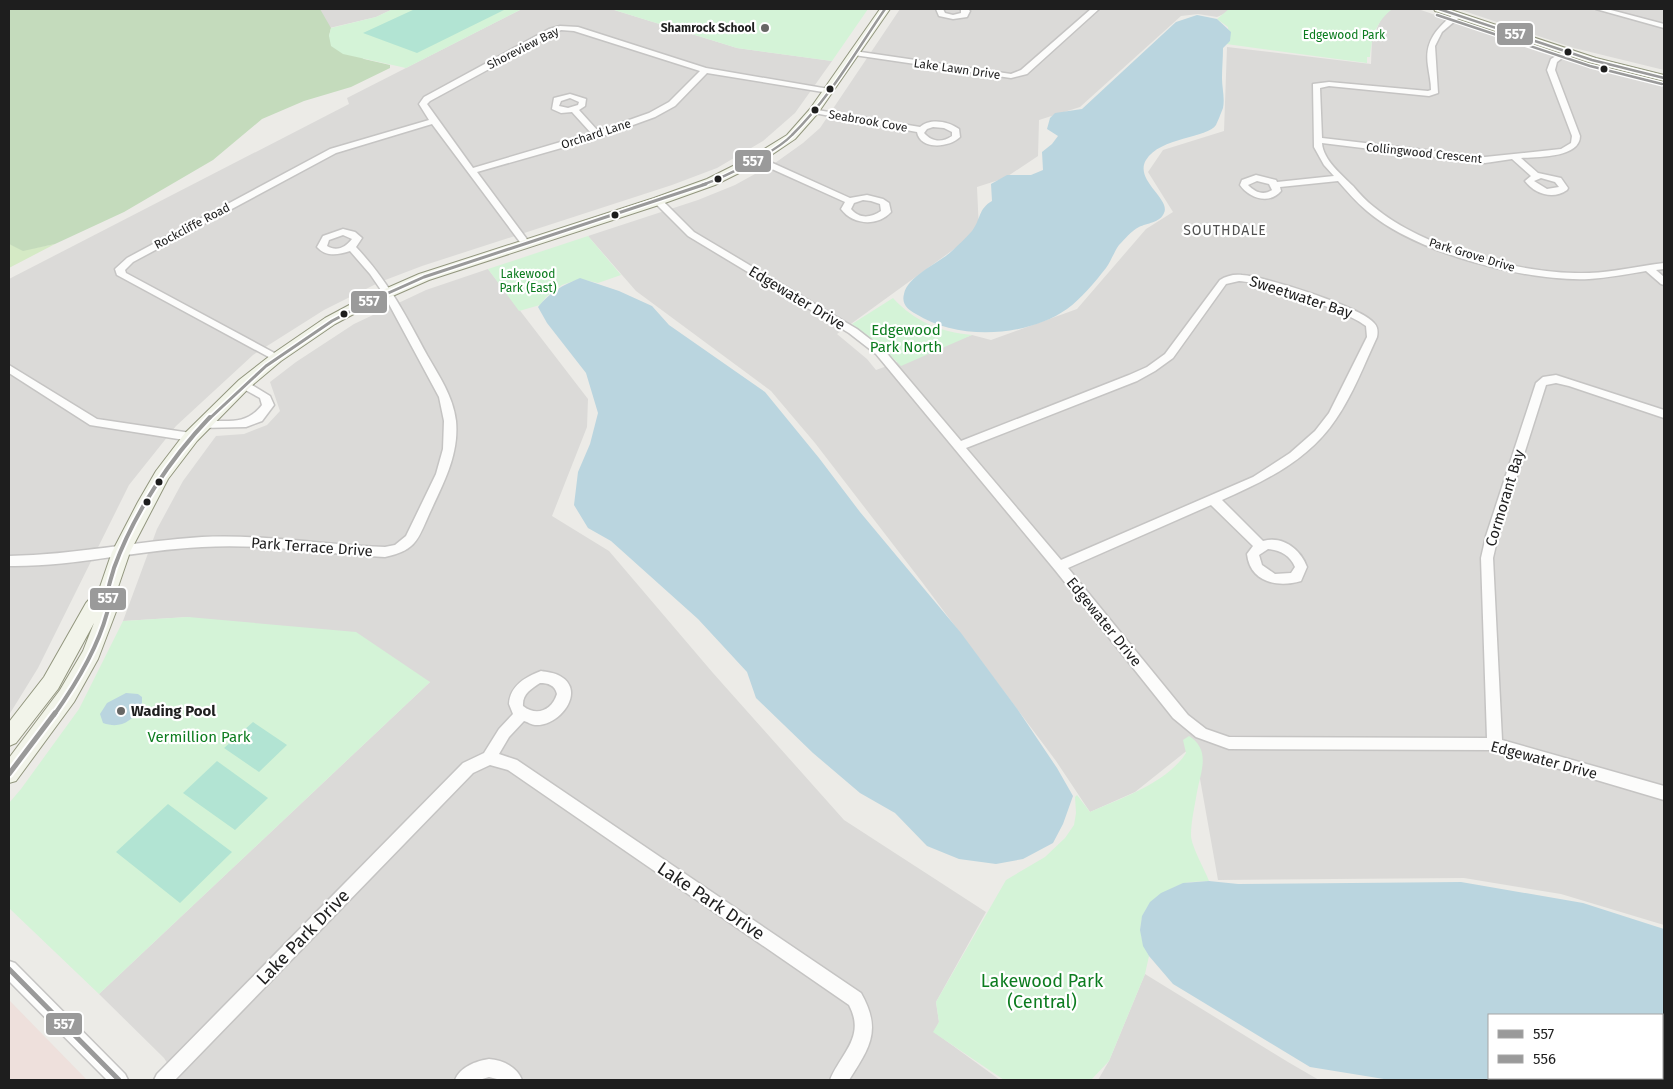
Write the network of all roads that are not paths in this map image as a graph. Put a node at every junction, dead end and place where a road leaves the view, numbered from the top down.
1 (885, 9) edge
2 (940, 9) edge
3 (964, 9) edge
4 (1094, 9) edge
5 (1438, 9) edge
6 (1600, 9) edge
7 (1458, 15) junction
8 (1664, 26) edge
9 (1566, 52) junction
10 (854, 54) junction
11 (705, 70) junction
12 (1664, 78) edge
13 (829, 90) junction
14 (574, 110) dead end
15 (814, 111) junction
16 (435, 121) junction
17 (921, 130) dead end
18 (597, 135) junction
19 (1317, 140) junction
20 (1514, 157) junction
21 (758, 158) junction
22 (472, 171) junction
23 (1536, 176) dead end
24 (1338, 178) junction
25 (1276, 185) dead end
26 (658, 201) junction
27 (850, 201) dead end
28 (526, 244) junction
29 (352, 248) dead end
30 (1664, 266) edge
31 (1648, 268) junction
32 (1664, 282) edge
33 (388, 293) junction
34 (276, 358) junction
35 (9, 368) edge
36 (244, 384) junction
37 (1664, 414) edge
38 (204, 425) junction
39 (191, 437) junction
40 (959, 446) junction
41 (1214, 500) junction
42 (1261, 546) dead end
43 (121, 552) junction
44 (9, 561) edge
45 (1059, 566) junction
46 (108, 590) junction
47 (522, 714) dead end
48 (9, 737) edge
49 (1495, 744) junction
50 (490, 758) junction
51 (9, 774) edge
52 (1664, 793) edge
53 (9, 969) edge
54 (119, 1080) edge
55 (163, 1080) edge
56 (464, 1080) edge
57 (513, 1080) edge
58 (839, 1080) edge

1 - 10 street
2 - 3 street
4 - 10 street, Lake Lawn Drive
5 - 7 street
6 - 8 street
7 - 9 street
7 - 19 street, Park Grove Drive
9 - 12 street
9 - 20 street, Collingwood Crescent
10 - 13 street
11 - 13 street, Shoreview Bay
11 - 16 street, Shoreview Bay
11 - 18 street, Orchard Lane
13 - 15 street
14 - 18 street
15 - 17 street, Seabrook Cove
15 - 21 street
16 - 22 street, Shoreview Bay
16 - 34 street, Rockcliffe Road
18 - 22 street, Orchard Lane
19 - 20 street, Collingwood Crescent
19 - 24 street, Park Grove Drive
20 - 23 street
21 - 26 street
21 - 27 street
22 - 28 street, Shoreview Bay
24 - 25 street
24 - 31 street, Park Grove Drive
26 - 28 street
26 - 40 street, Edgewater Drive
28 - 33 street
29 - 33 street, Park Terrace Drive
30 - 31 street, Park Grove Drive
31 - 32 street
33 - 34 street
33 - 43 street, Park Terrace Drive
34 - 36 street
35 - 39 street
36 - 38 street
36 - 38 street
37 - 49 street, Cormorant Bay
38 - 39 street
39 - 43 street
40 - 41 street, Sweetwater Bay
40 - 45 street, Edgewater Drive
41 - 42 street
41 - 45 street, Sweetwater Bay
43 - 44 street, Park Terrace Drive
43 - 46 street
45 - 49 street, Edgewater Drive
46 - 48 street
46 - 51 street
47 - 50 street
49 - 52 street, Edgewater Drive
50 - 55 street, Lake Park Drive
50 - 58 street, Lake Park Drive
53 - 54 street
56 - 57 street

